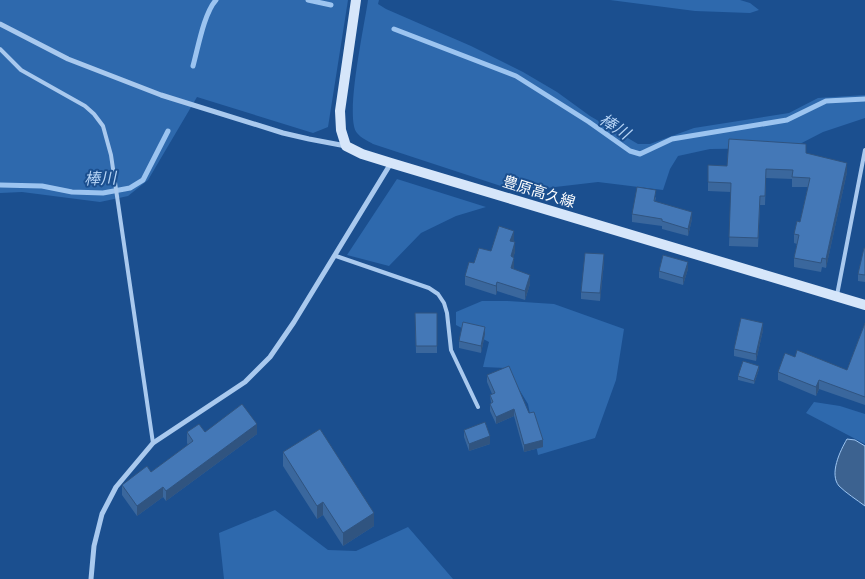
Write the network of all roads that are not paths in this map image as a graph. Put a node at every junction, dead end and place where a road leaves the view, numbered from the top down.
1 (356, 0) edge
2 (0, 24) edge
3 (0, 49) edge
4 (346, 146) junction
5 (865, 150) edge
6 (391, 163) junction
7 (336, 256) junction
8 (836, 296) junction
9 (865, 305) edge
10 (478, 407) dead end
11 (153, 443) junction
12 (91, 579) edge

1 - 4 main road
2 - 4 street
3 - 11 lane
4 - 6 main road, 豊原高久線
5 - 8 lane
6 - 7 street
6 - 8 main road, 豊原高久線
7 - 10 lane
7 - 11 street
8 - 9 main road, 豊原高久線
11 - 12 street

